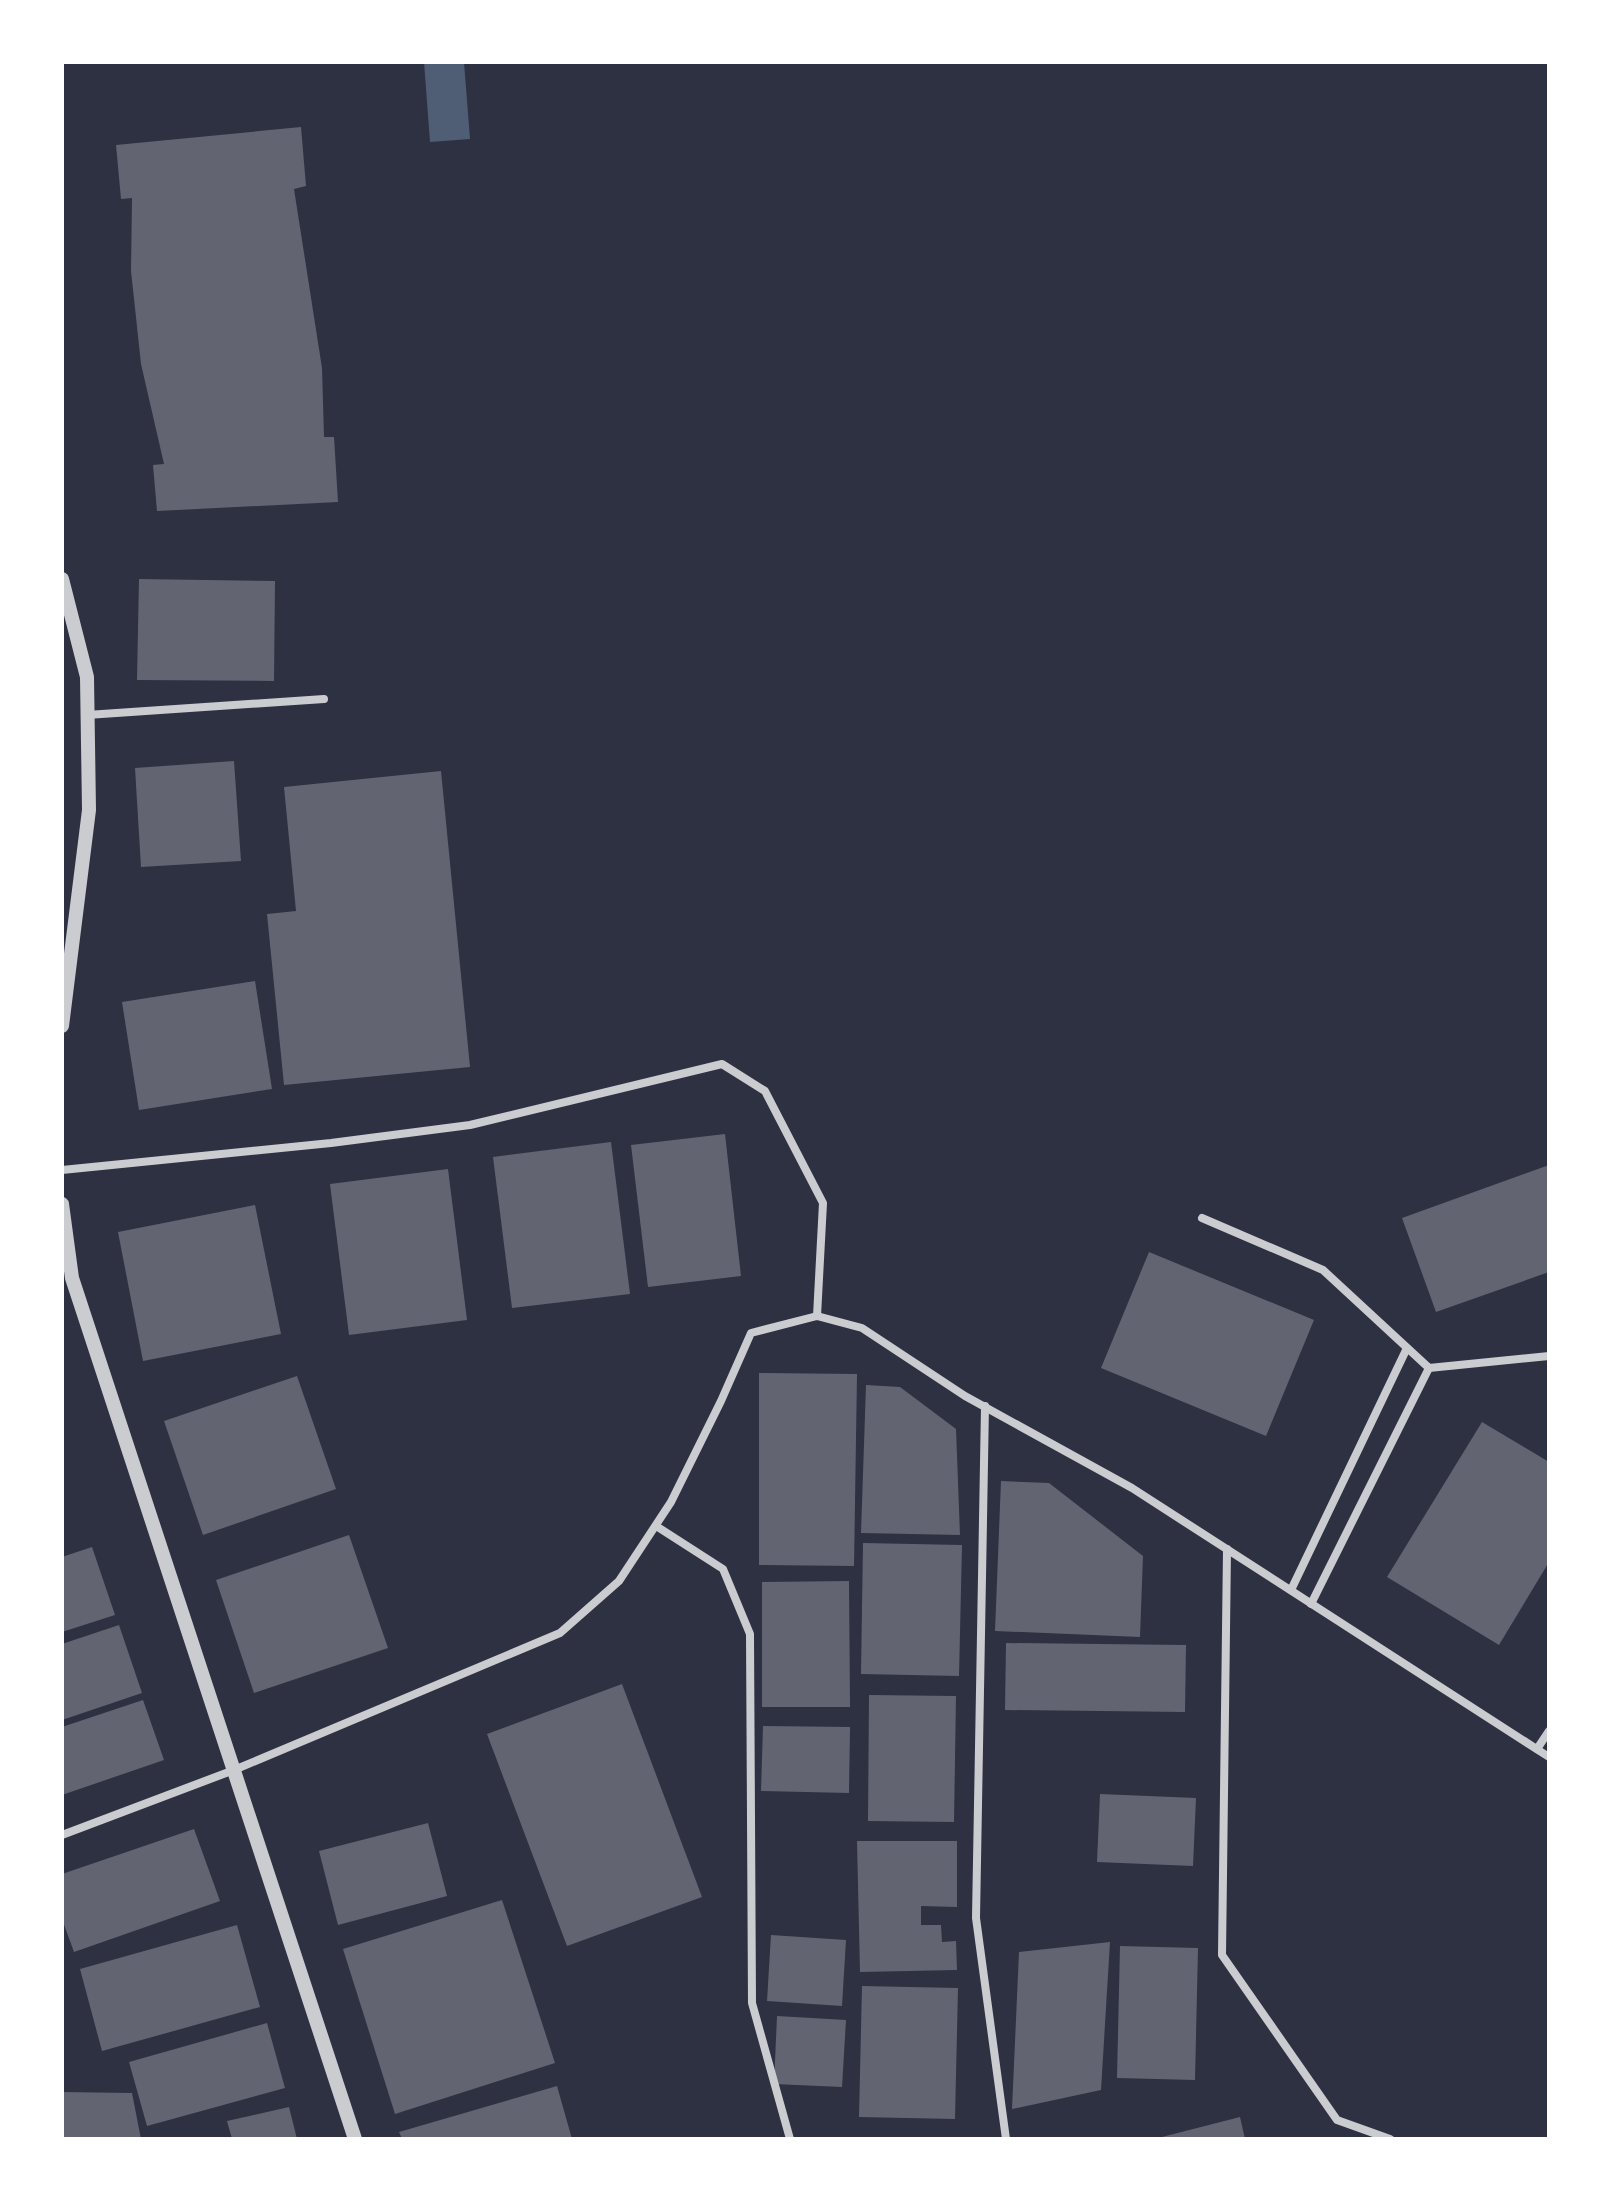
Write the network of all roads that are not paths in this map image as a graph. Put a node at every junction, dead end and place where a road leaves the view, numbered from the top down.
1 (62, 579) edge
2 (324, 699) dead end
3 (87, 715) junction
4 (62, 1026) edge
5 (62, 1170) edge
6 (62, 1204) edge
7 (1202, 1218) dead end
8 (65, 1241) edge
9 (817, 1316) junction
10 (1407, 1348) junction
11 (1549, 1356) edge
12 (1429, 1368) junction
13 (985, 1406) junction
14 (656, 1526) junction
15 (1227, 1549) junction
16 (1291, 1590) junction
17 (1311, 1604) junction
18 (1549, 1731) edge
19 (1537, 1749) junction
20 (1549, 1757) edge
21 (234, 1770) junction
22 (62, 1835) edge
23 (355, 2139) edge
24 (790, 2139) edge
25 (1006, 2139) edge
26 (1390, 2139) edge

1 - 3 street
2 - 3 street
3 - 4 street
5 - 9 street
6 - 8 street
7 - 10 street
8 - 21 street
9 - 13 street
9 - 14 street
10 - 12 street
10 - 16 street
11 - 12 street
12 - 17 street
13 - 15 street
13 - 25 street
14 - 21 street
14 - 24 street
15 - 16 street
15 - 26 street
16 - 17 street
17 - 19 street
18 - 19 street
19 - 20 street
21 - 22 street
21 - 23 street

